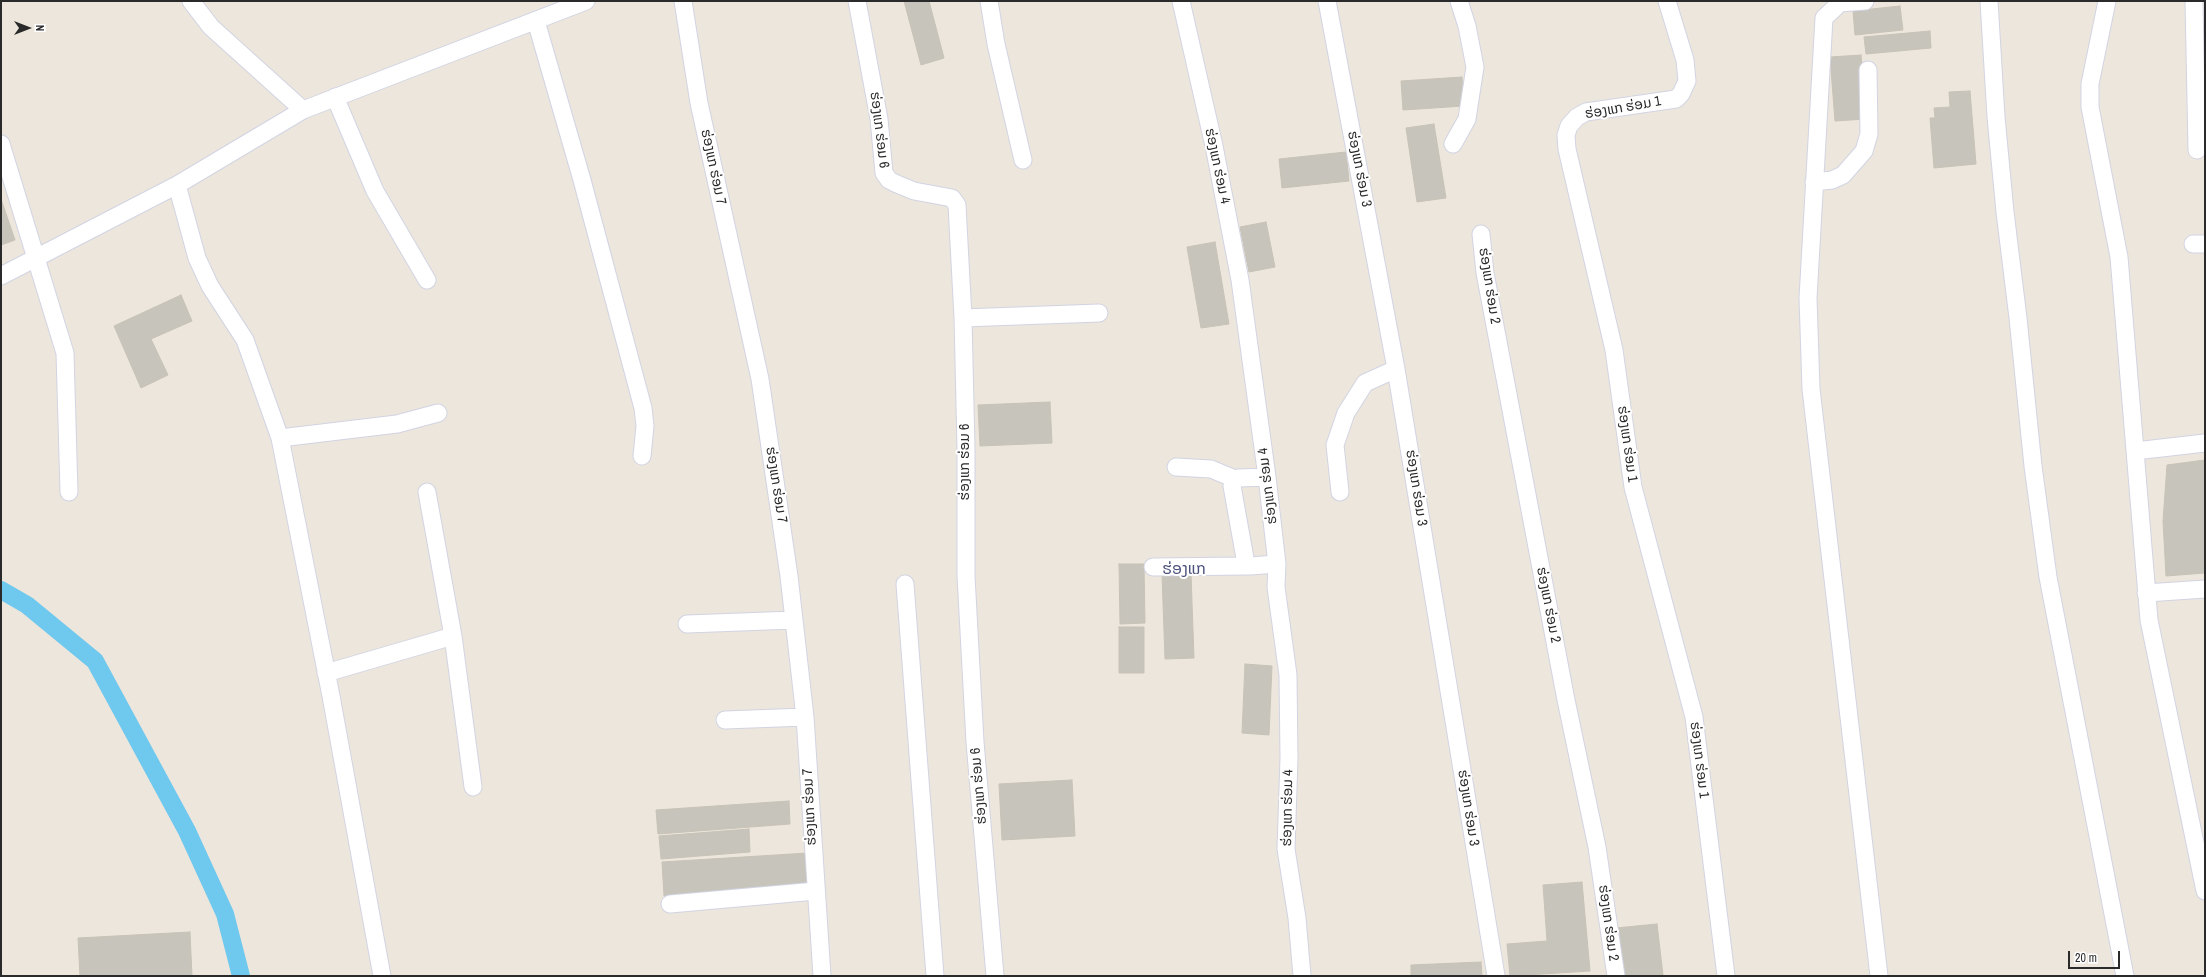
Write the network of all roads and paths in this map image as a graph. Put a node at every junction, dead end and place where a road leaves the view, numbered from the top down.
1 (191, 1) edge
2 (586, 1) edge
3 (683, 1) edge
4 (857, 1) edge
5 (989, 1) edge
6 (1181, 1) edge
7 (1327, 1) edge
8 (1459, 1) edge
9 (1667, 1) edge
10 (1865, 1) edge
11 (1989, 1) edge
12 (2106, 1) edge
13 (2194, 1) edge
14 (536, 21) junction
15 (1868, 70) dead end
16 (335, 97) junction
17 (303, 110) junction
18 (1, 144) edge
19 (1453, 144) dead end
20 (2196, 150) dead end
21 (1023, 160) dead end
22 (1814, 182) junction
23 (177, 185) junction
24 (1481, 234) dead end
25 (36, 258) junction
26 (1, 276) edge
27 (427, 280) dead end
28 (1099, 313) dead end
29 (963, 318) junction
30 (1396, 369) junction
31 (438, 413) dead end
32 (280, 438) junction
33 (2205, 443) edge
34 (2135, 451) junction
35 (642, 456) dead end
36 (1176, 467) dead end
37 (1267, 477) junction
38 (1235, 479) junction
39 (69, 492) dead end
40 (427, 492) dead end
41 (1340, 492) dead end
42 (1277, 564) junction
43 (1248, 566) junction
44 (1153, 567) dead end
45 (905, 584) dead end
46 (2205, 589) edge
47 (2146, 593) junction
48 (794, 620) junction
49 (687, 624) dead end
50 (453, 636) junction
51 (326, 673) junction
52 (805, 717) junction
53 (725, 720) dead end
54 (473, 787) dead end
55 (816, 891) junction
56 (2205, 891) edge
57 (670, 904) dead end
58 (382, 976) edge
59 (822, 976) edge
60 (935, 976) edge
61 (995, 976) edge
62 (1302, 976) edge
63 (1496, 976) edge
64 (1616, 976) edge
65 (1726, 976) edge
66 (1879, 976) edge
67 (2126, 976) edge

1 - 17 street
2 - 14 street
3 - 48 street, ຮ່ອງແກ ຮ່ອມ 7
4 - 29 street, ຮ່ອງແກ ຮ່ອມ 6
5 - 21 street
6 - 37 street, ຮ່ອງແກ ຮ່ອມ 4
7 - 30 street, ຮ່ອງແກ ຮ່ອມ 3
8 - 19 street
9 - 65 street, ຮ່ອງແກ ຮ່ອມ 1
10 - 22 street
11 - 67 street
12 - 34 street
13 - 20 street
14 - 16 street
14 - 35 street
15 - 22 street
16 - 17 street
16 - 27 street
17 - 23 street
18 - 25 street
22 - 66 street
23 - 25 street
23 - 32 street
24 - 64 street, ຮ່ອງແກ ຮ່ອມ 2
25 - 26 street
25 - 39 street
28 - 29 street
29 - 61 street, ຮ່ອງແກ ຮ່ອມ 6
30 - 41 street
30 - 63 street, ຮ່ອງແກ ຮ່ອມ 3
31 - 32 street
32 - 51 street
33 - 34 street
34 - 47 street
36 - 38 street
37 - 38 street
37 - 42 street, ຮ່ອງແກ ຮ່ອມ 4
38 - 43 street
40 - 50 street
42 - 43 street
42 - 62 street, ຮ່ອງແກ ຮ່ອມ 4
43 - 44 street
45 - 60 street
46 - 47 street
47 - 56 street
48 - 49 street
48 - 52 street, ຮ່ອງແກ ຮ່ອມ 7
50 - 51 street
50 - 54 street
51 - 58 street
52 - 53 street
52 - 55 street, ຮ່ອງແກ ຮ່ອມ 7
55 - 57 street
55 - 59 street, ຮ່ອງແກ ຮ່ອມ 7

